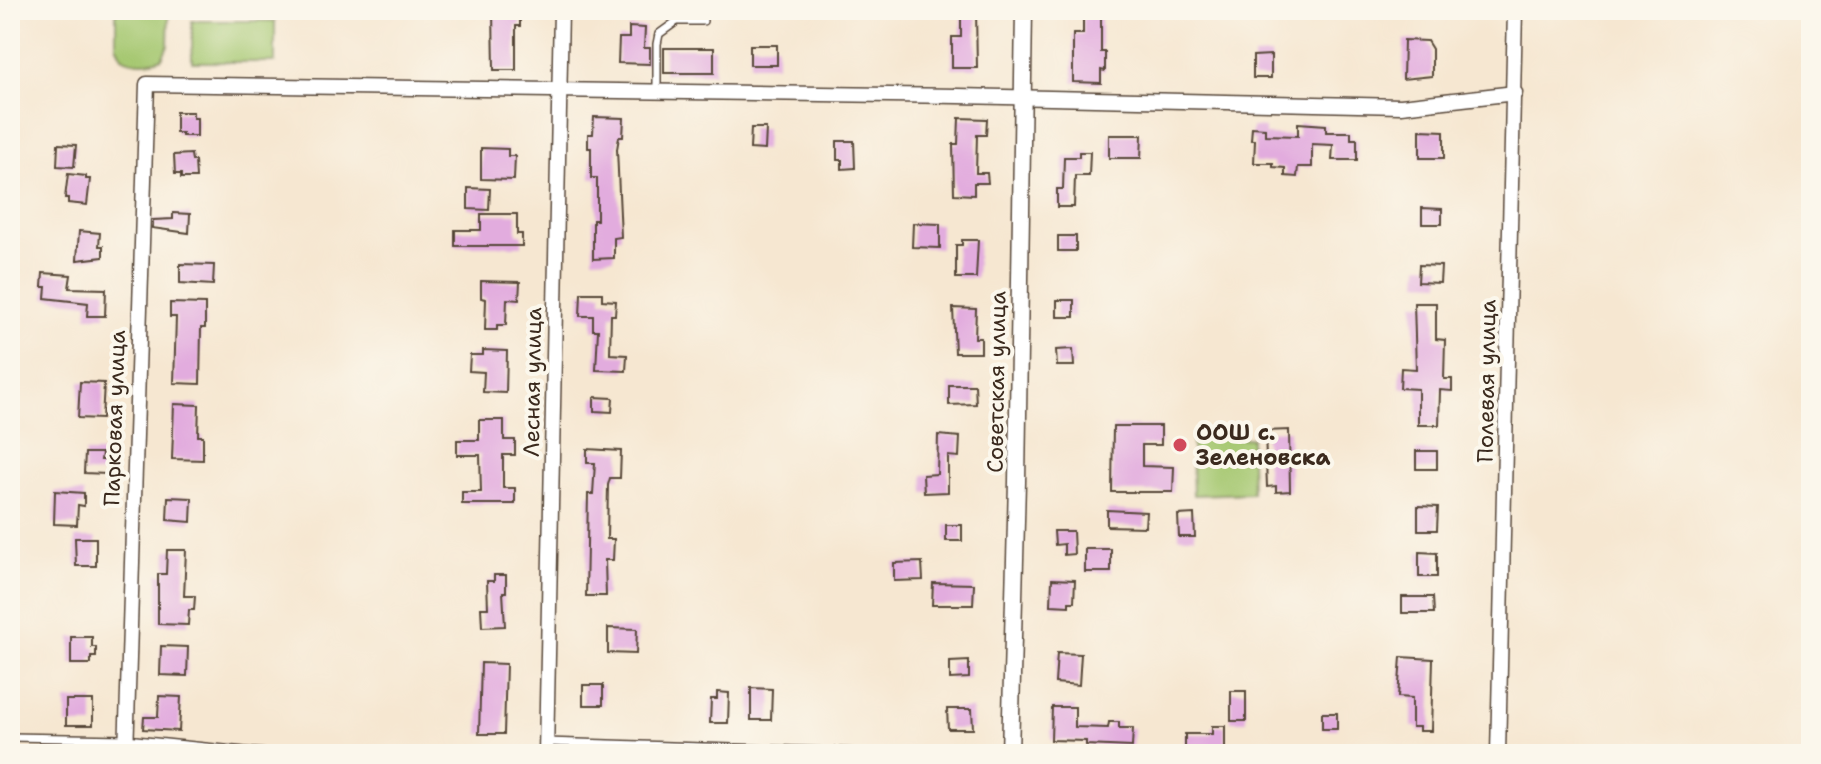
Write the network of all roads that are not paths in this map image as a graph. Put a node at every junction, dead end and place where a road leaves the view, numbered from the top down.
1 (561, 10) edge
2 (1024, 10) edge
3 (1515, 10) edge
4 (703, 21) dead end
5 (559, 91) junction
6 (657, 92) junction
7 (1515, 93) junction
8 (1022, 97) junction
9 (10, 737) edge
10 (126, 747) edge
11 (546, 748) edge
12 (1498, 752) edge
13 (465, 754) edge
14 (916, 754) edge
15 (1010, 754) edge
16 (1480, 754) edge

1 - 5 street, Лесная улица
2 - 8 street, Советская улица
3 - 7 street, Полевая улица
4 - 6 lane
5 - 6 street
5 - 10 street, Парковая улица
5 - 11 street, Лесная улица
6 - 8 street
7 - 8 street
7 - 12 street, Полевая улица
8 - 15 street, Советская улица
9 - 10 lane
10 - 13 lane
11 - 14 lane
12 - 16 lane

